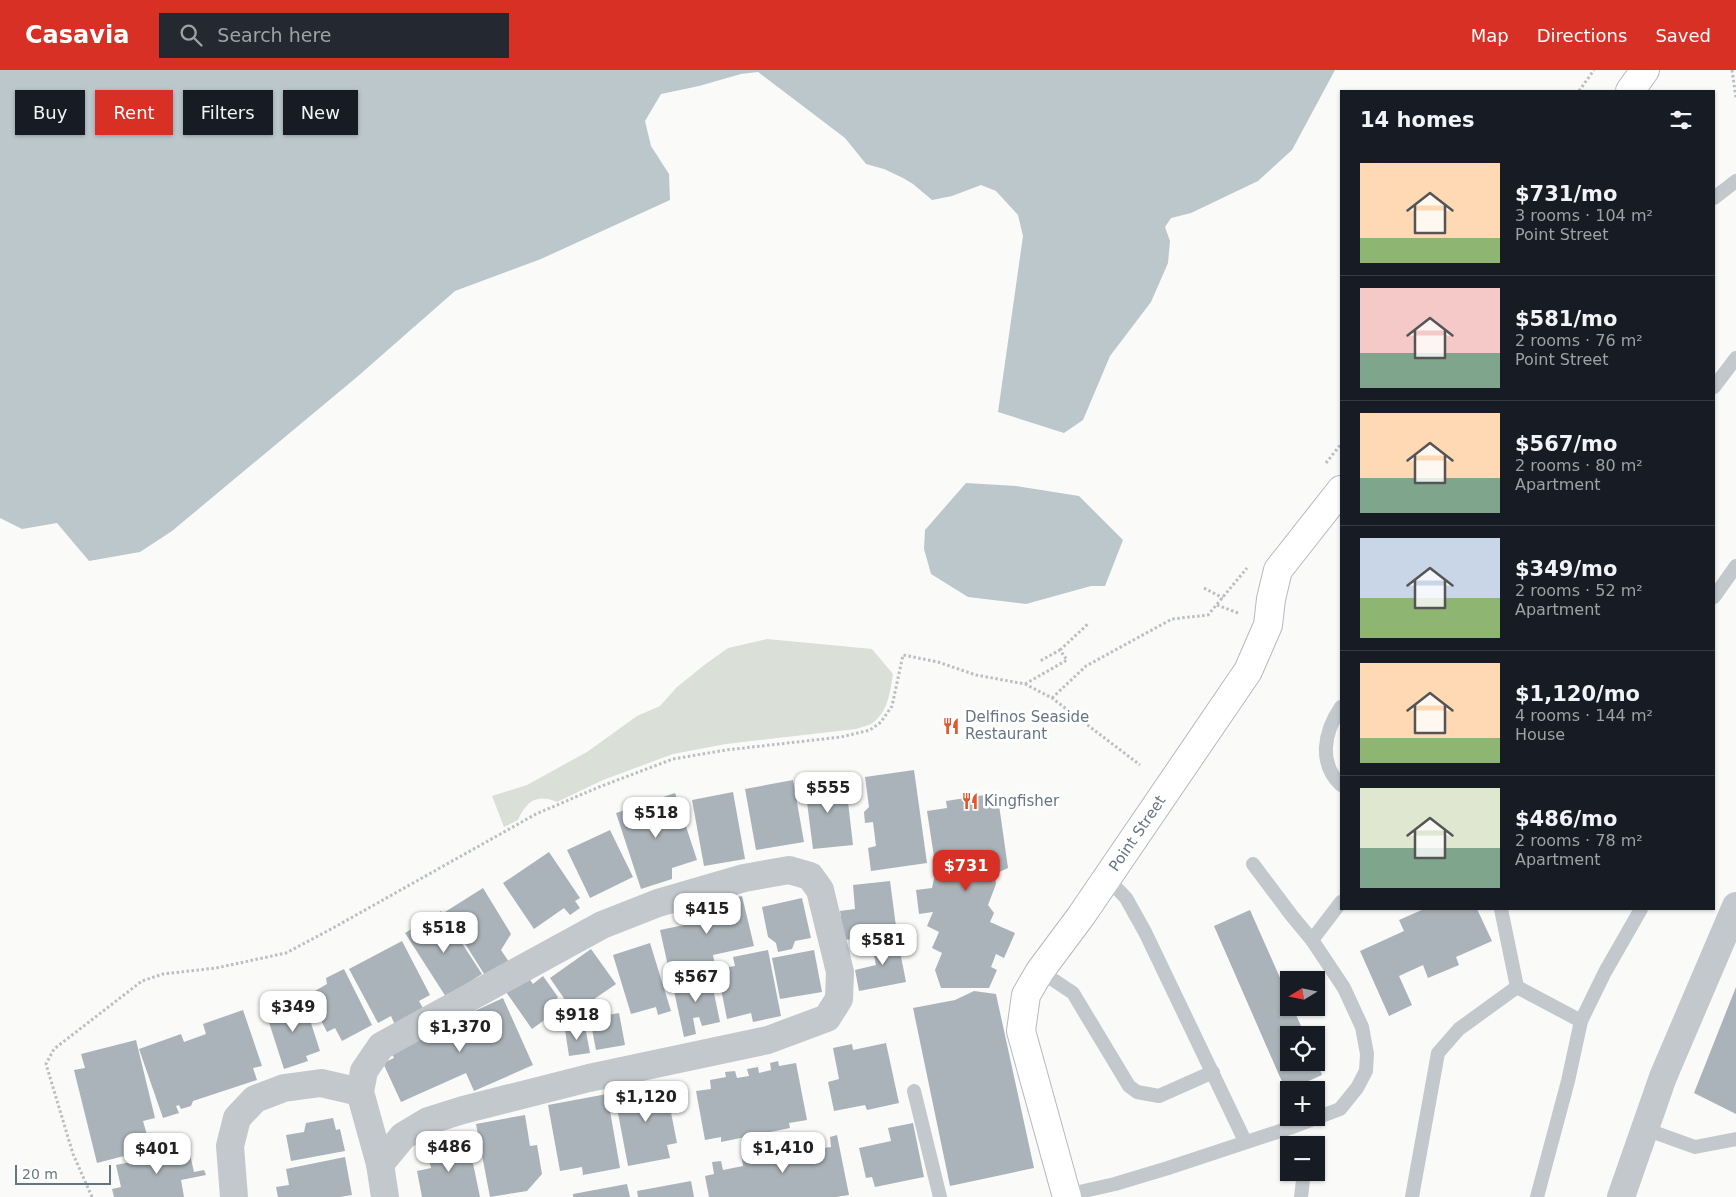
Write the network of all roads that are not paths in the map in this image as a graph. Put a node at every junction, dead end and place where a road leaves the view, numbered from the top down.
1 (1645, 70) edge
2 (1631, 90) edge
3 (1736, 181) edge
4 (1715, 197) edge
5 (1736, 358) edge
6 (1715, 386) edge
7 (1340, 491) edge
8 (1736, 566) edge
9 (1715, 595) edge
10 (1340, 709) edge
11 (1340, 784) edge
12 (1253, 864) dead end
13 (1107, 878) junction
14 (1340, 903) edge
15 (1736, 906) edge
16 (1501, 910) edge
17 (1640, 910) edge
18 (1312, 940) junction
19 (1040, 971) junction
20 (1517, 987) junction
21 (1581, 1021) junction
22 (1213, 1072) junction
23 (914, 1091) dead end
24 (360, 1092) junction
25 (1645, 1129) junction
26 (1736, 1139) edge
27 (1246, 1141) junction
28 (380, 1164) junction
29 (1303, 1181) edge
30 (1063, 1196) edge
31 (234, 1197) edge
32 (385, 1197) edge
33 (940, 1197) edge
34 (1301, 1197) edge
35 (1412, 1197) edge
36 (1537, 1197) edge
37 (1621, 1197) edge

1 - 2 street
3 - 4 lane
5 - 6 lane
7 - 13 street, Point Street
8 - 9 lane
10 - 11 lane
12 - 18 lane
13 - 19 street, Point Street
13 - 22 lane
14 - 18 lane
15 - 25 street
16 - 20 lane
17 - 21 lane
18 - 27 lane
19 - 22 lane
19 - 30 street, Point Street
20 - 21 lane
20 - 35 lane
21 - 36 lane
22 - 27 lane
23 - 33 lane
24 - 28 street
24 - 28 street
24 - 31 street
25 - 26 lane
25 - 37 street
27 - 30 lane
28 - 32 street
29 - 34 lane

